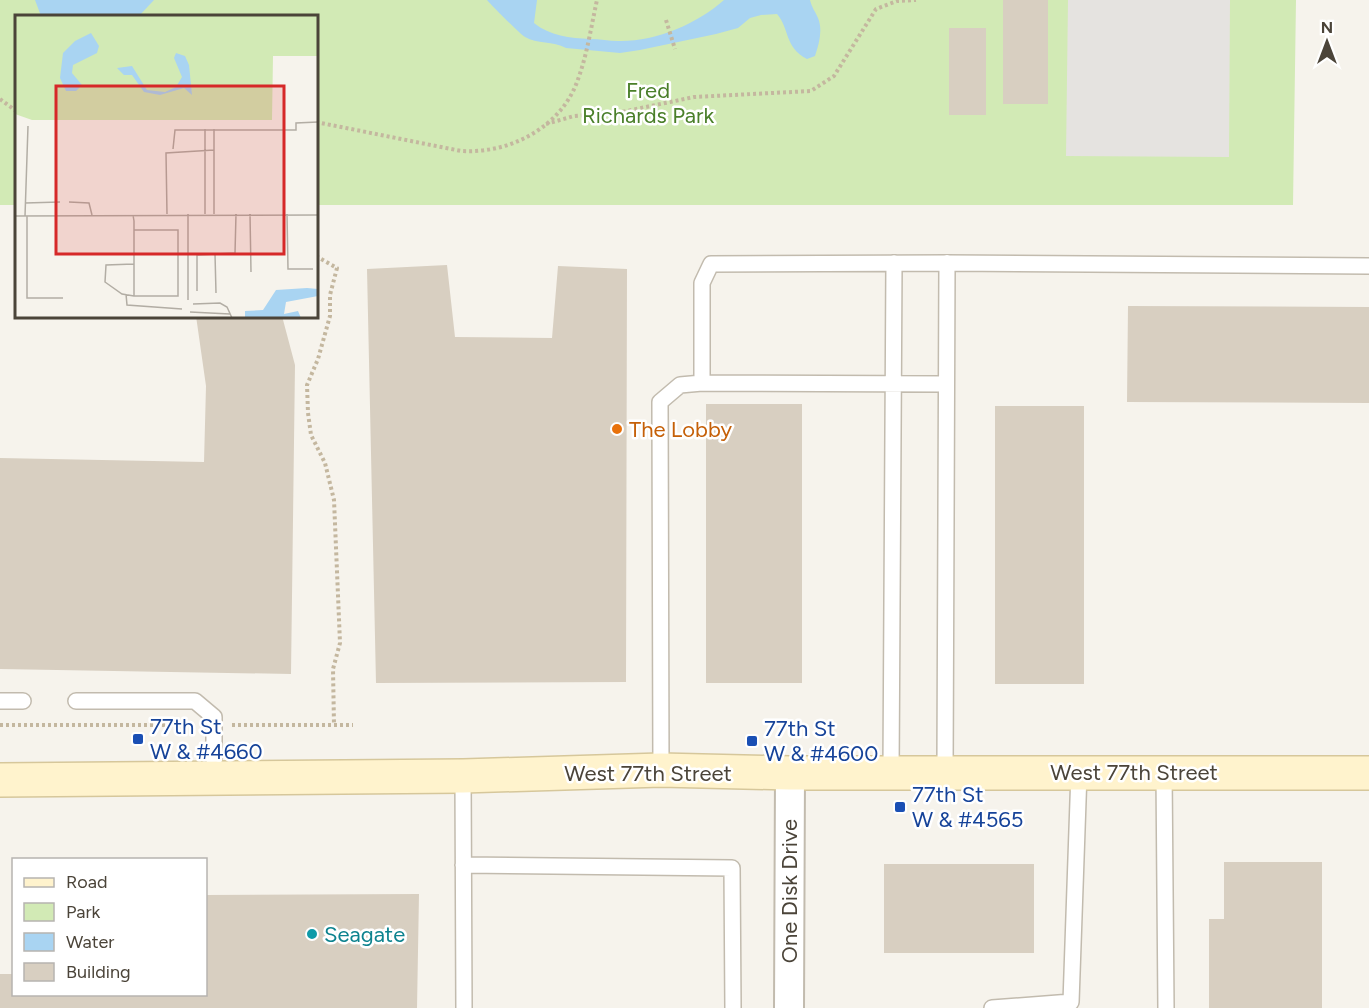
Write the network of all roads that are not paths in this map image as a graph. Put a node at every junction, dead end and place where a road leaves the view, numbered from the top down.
1 (894, 263) junction
2 (947, 263) junction
3 (1369, 266) edge
4 (702, 383) junction
5 (894, 384) junction
6 (946, 384) junction
7 (0, 701) edge
8 (23, 701) dead end
9 (76, 701) dead end
10 (661, 770) junction
11 (945, 772) junction
12 (1079, 772) junction
13 (1164, 772) junction
14 (790, 773) junction
15 (891, 773) junction
16 (1369, 773) edge
17 (463, 776) junction
18 (214, 777) junction
19 (0, 780) edge
20 (463, 865) junction
21 (464, 1008) edge
22 (733, 1008) edge
23 (789, 1008) edge
24 (992, 1008) edge
25 (1166, 1008) edge

1 - 2 lane
1 - 4 lane
1 - 5 lane
2 - 3 lane
2 - 6 lane
4 - 5 lane
4 - 10 lane
5 - 6 lane
5 - 15 lane
6 - 11 lane
7 - 8 lane
9 - 18 lane
10 - 14 street, West 77th Street
10 - 17 street, West 77th Street
11 - 12 street, West 77th Street
11 - 15 street, West 77th Street
12 - 13 street, West 77th Street
12 - 24 lane
13 - 16 street, West 77th Street
13 - 25 lane
14 - 15 street, West 77th Street
14 - 23 street, One Disk Drive
17 - 18 street, West 77th Street
17 - 20 lane
18 - 19 street, West 77th Street
20 - 21 lane
20 - 22 lane

